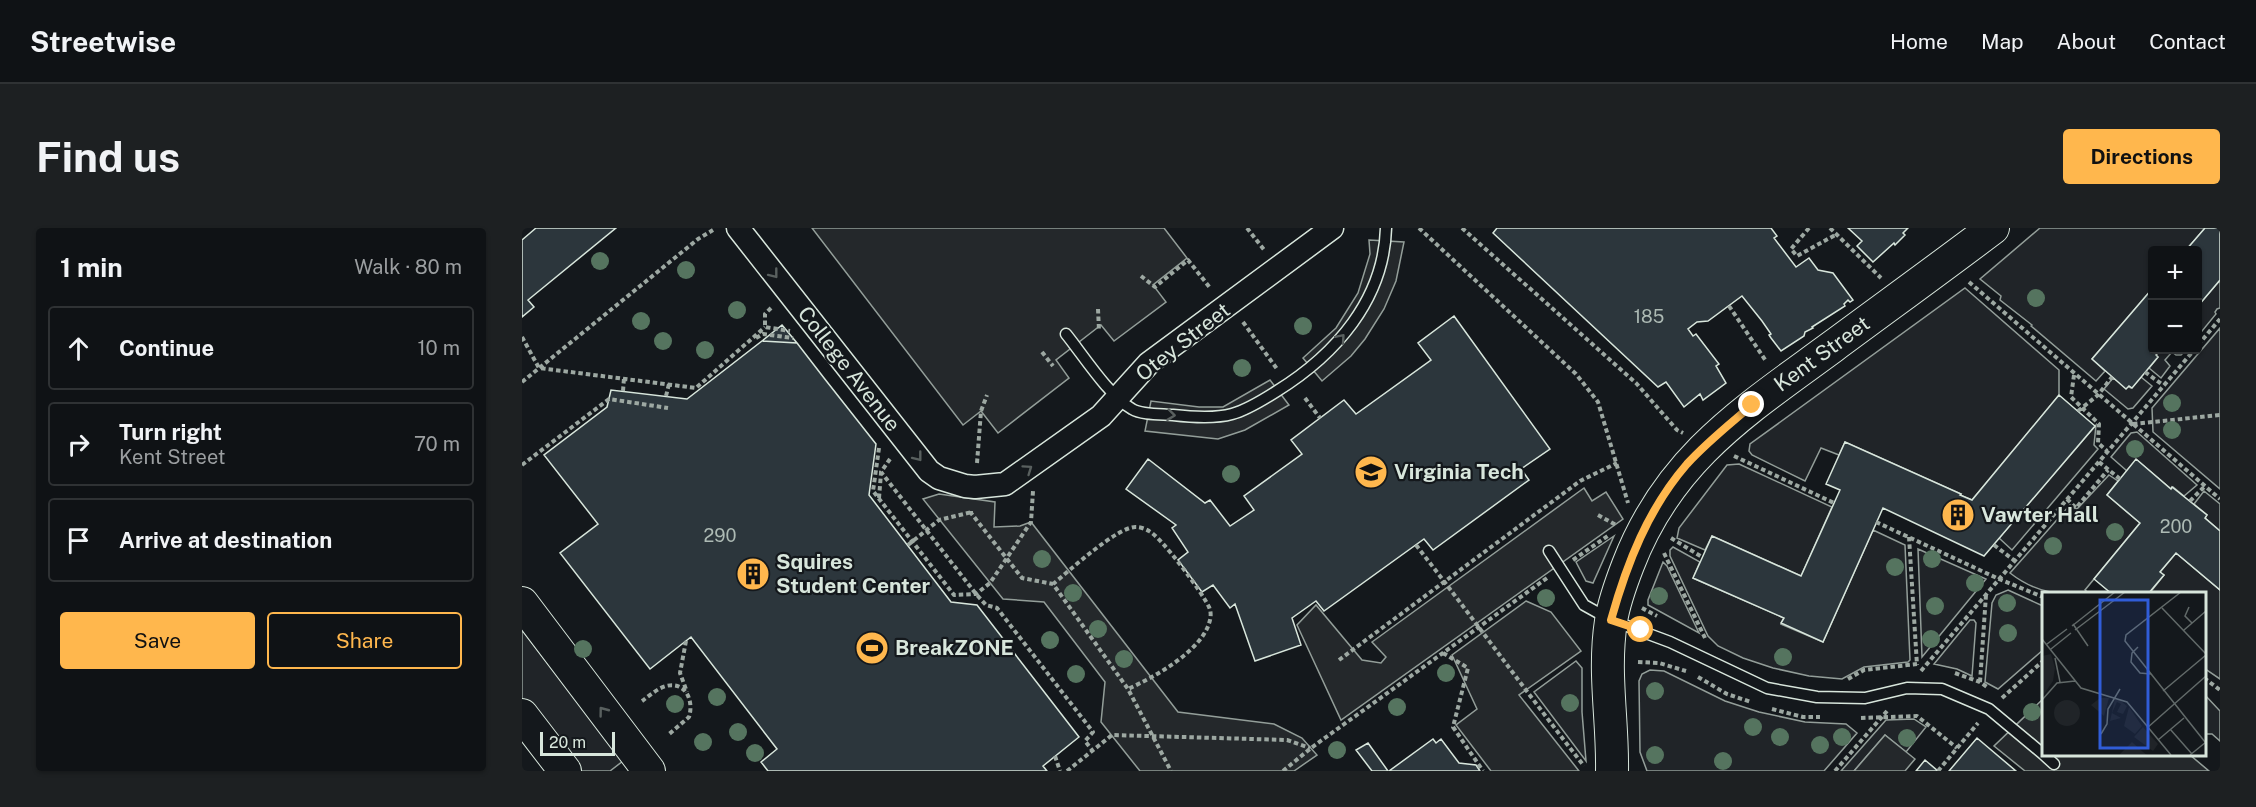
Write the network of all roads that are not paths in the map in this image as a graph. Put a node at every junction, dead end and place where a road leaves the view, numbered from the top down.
1 (738, 228) edge
2 (1332, 228) edge
3 (1386, 228) edge
4 (1986, 230) edge
5 (1066, 334) dead end
6 (1118, 397) junction
7 (974, 488) joint
8 (1549, 551) dead end
9 (522, 603) edge
10 (1611, 620) junction
11 (522, 715) edge
12 (2042, 753) edge
13 (2045, 756) edge
14 (2054, 764) dead end
15 (565, 771) edge
16 (649, 771) edge
17 (1612, 771) edge

1 -> 7 street, College Avenue
2 - 6 street, Otey Street
6 -> 3 lane
4 - 10 street, Kent Street
5 - 6 lane
7 -> 6 street, Otey Street
8 - 10 lane
16 -> 9 street
10 - 12 lane
10 - 17 street, Kent Street
11 - 15 street
13 - 14 lane

